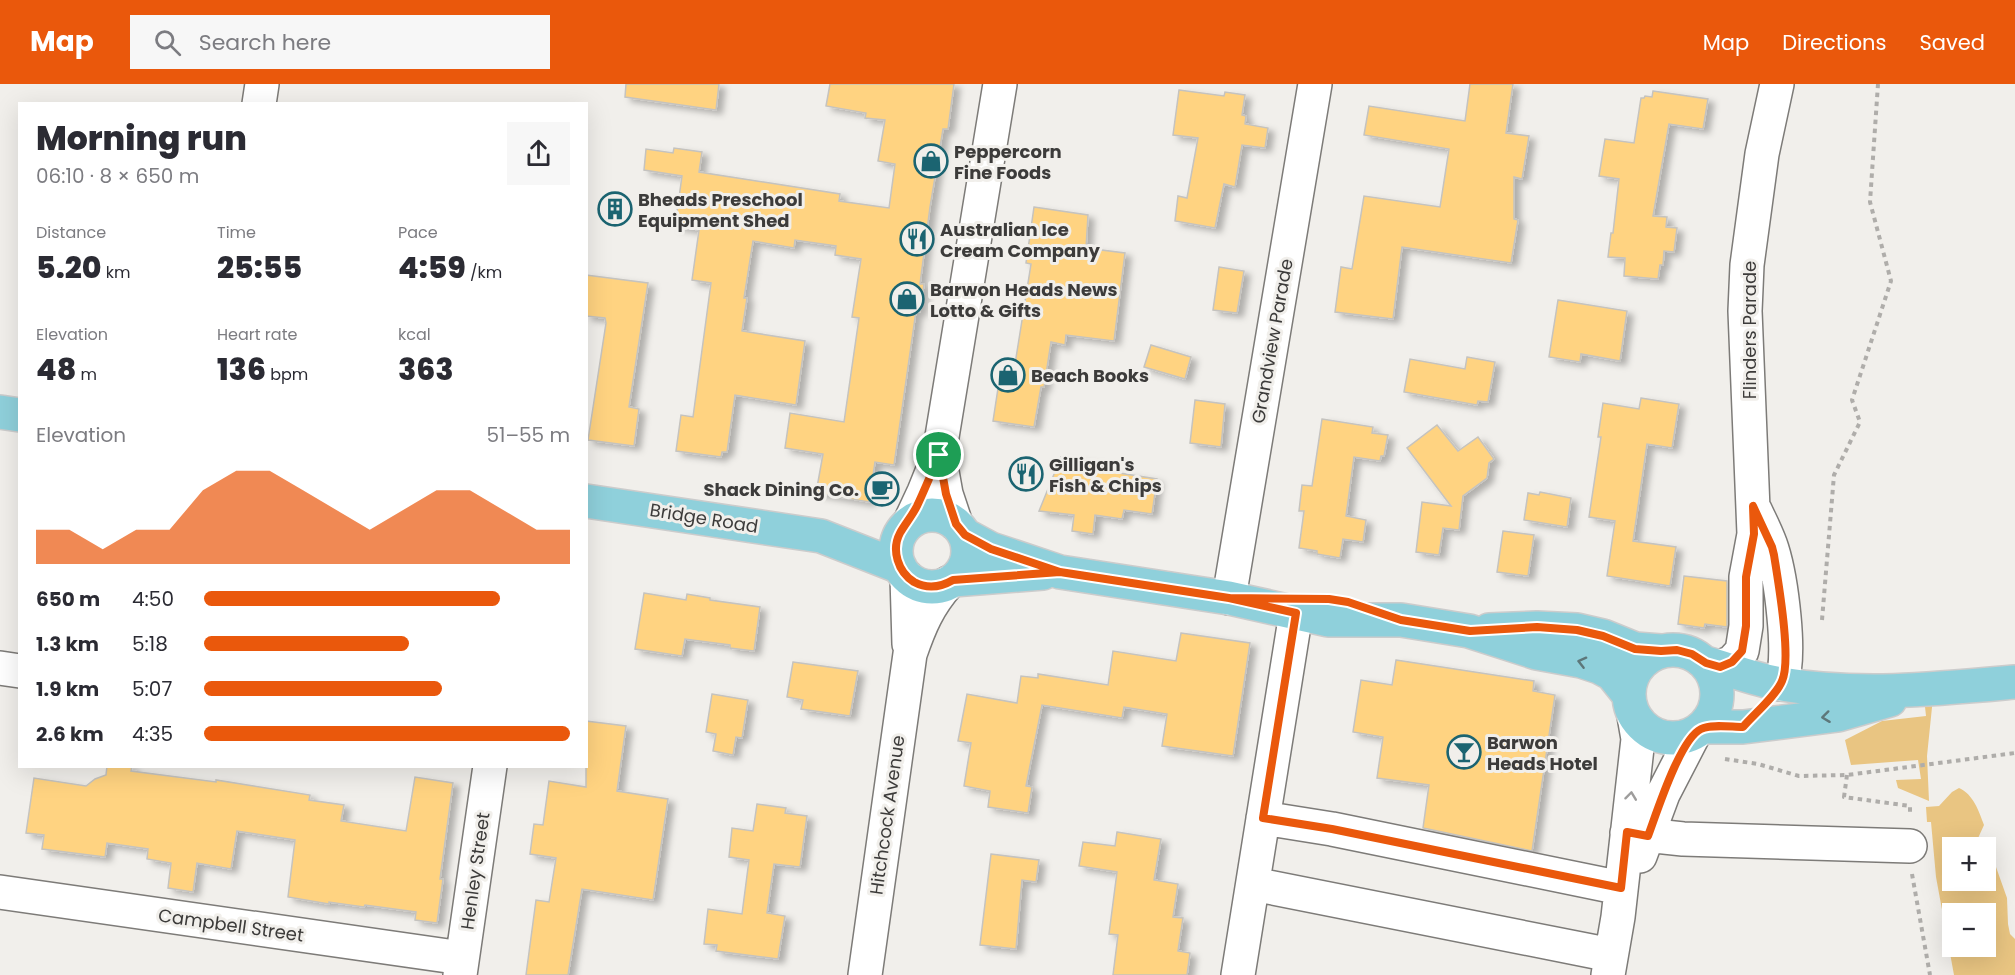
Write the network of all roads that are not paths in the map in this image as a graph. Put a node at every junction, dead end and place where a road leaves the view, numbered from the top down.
1 (262, 84) edge
2 (1000, 84) edge
3 (1315, 84) edge
4 (1777, 84) edge
5 (259, 102) edge
6 (0, 412) edge
7 (18, 415) edge
8 (939, 455) junction
9 (588, 501) edge
10 (1753, 506) junction
11 (907, 524) junction
12 (960, 530) junction
13 (821, 536) junction
14 (903, 572) junction
15 (1060, 572) junction
16 (951, 581) junction
17 (1229, 598) junction
18 (1296, 613) junction
19 (1401, 620) junction
20 (1470, 631) junction
21 (1661, 651) junction
22 (910, 654) junction
23 (1713, 665) junction
24 (0, 668) edge
25 (18, 670) edge
26 (2015, 682) edge
27 (1781, 684) junction
28 (1923, 691) junction
29 (1631, 705) junction
30 (1743, 727) junction
31 (1693, 738) junction
32 (490, 768) edge
33 (1263, 818) junction
34 (1638, 834) junction
35 (1910, 846) road end
36 (1252, 884) junction
37 (0, 892) edge
38 (1619, 903) junction
39 (461, 966) edge
40 (1609, 970) edge
41 (865, 975) edge
42 (1238, 975) edge

1 - 5 street
2 - 8 street
3 - 17 street, Grandview Parade
4 - 10 street, Flinders Parade
6 - 7 main road
8 - 11 street
8 - 12 street
9 - 13 main road, Bridge Road
10 - 23 street, Flinders Parade
10 - 27 street, Flinders Parade
11 - 12 main road
11 - 13 main road, Bridge Road
11 - 14 main road
12 - 15 main road
12 - 16 main road
13 - 14 main road, Bridge Road
14 - 16 main road
14 - 22 street, Hitchcock Avenue
15 - 16 main road
15 - 17 main road
16 - 22 street, Hitchcock Avenue
17 - 18 main road
17 - 19 main road
18 - 19 main road
18 - 33 street
19 - 20 main road
20 - 21 main road
29 -> 20 main road
21 - 23 main road
21 - 29 main road
22 - 41 street, Hitchcock Avenue
23 - 27 main road
23 - 31 main road
24 - 25 street
26 - 28 main road
27 - 28 main road
27 - 30 main road
28 -> 30 main road
29 - 31 main road
34 -> 29 street
30 - 31 main road
31 - 34 street
32 - 39 street, Henley Street
33 - 36 street
33 - 38 street
34 - 35 street
34 - 38 street
36 - 40 street
36 - 42 street
37 - 39 street, Campbell Street
38 - 40 street

